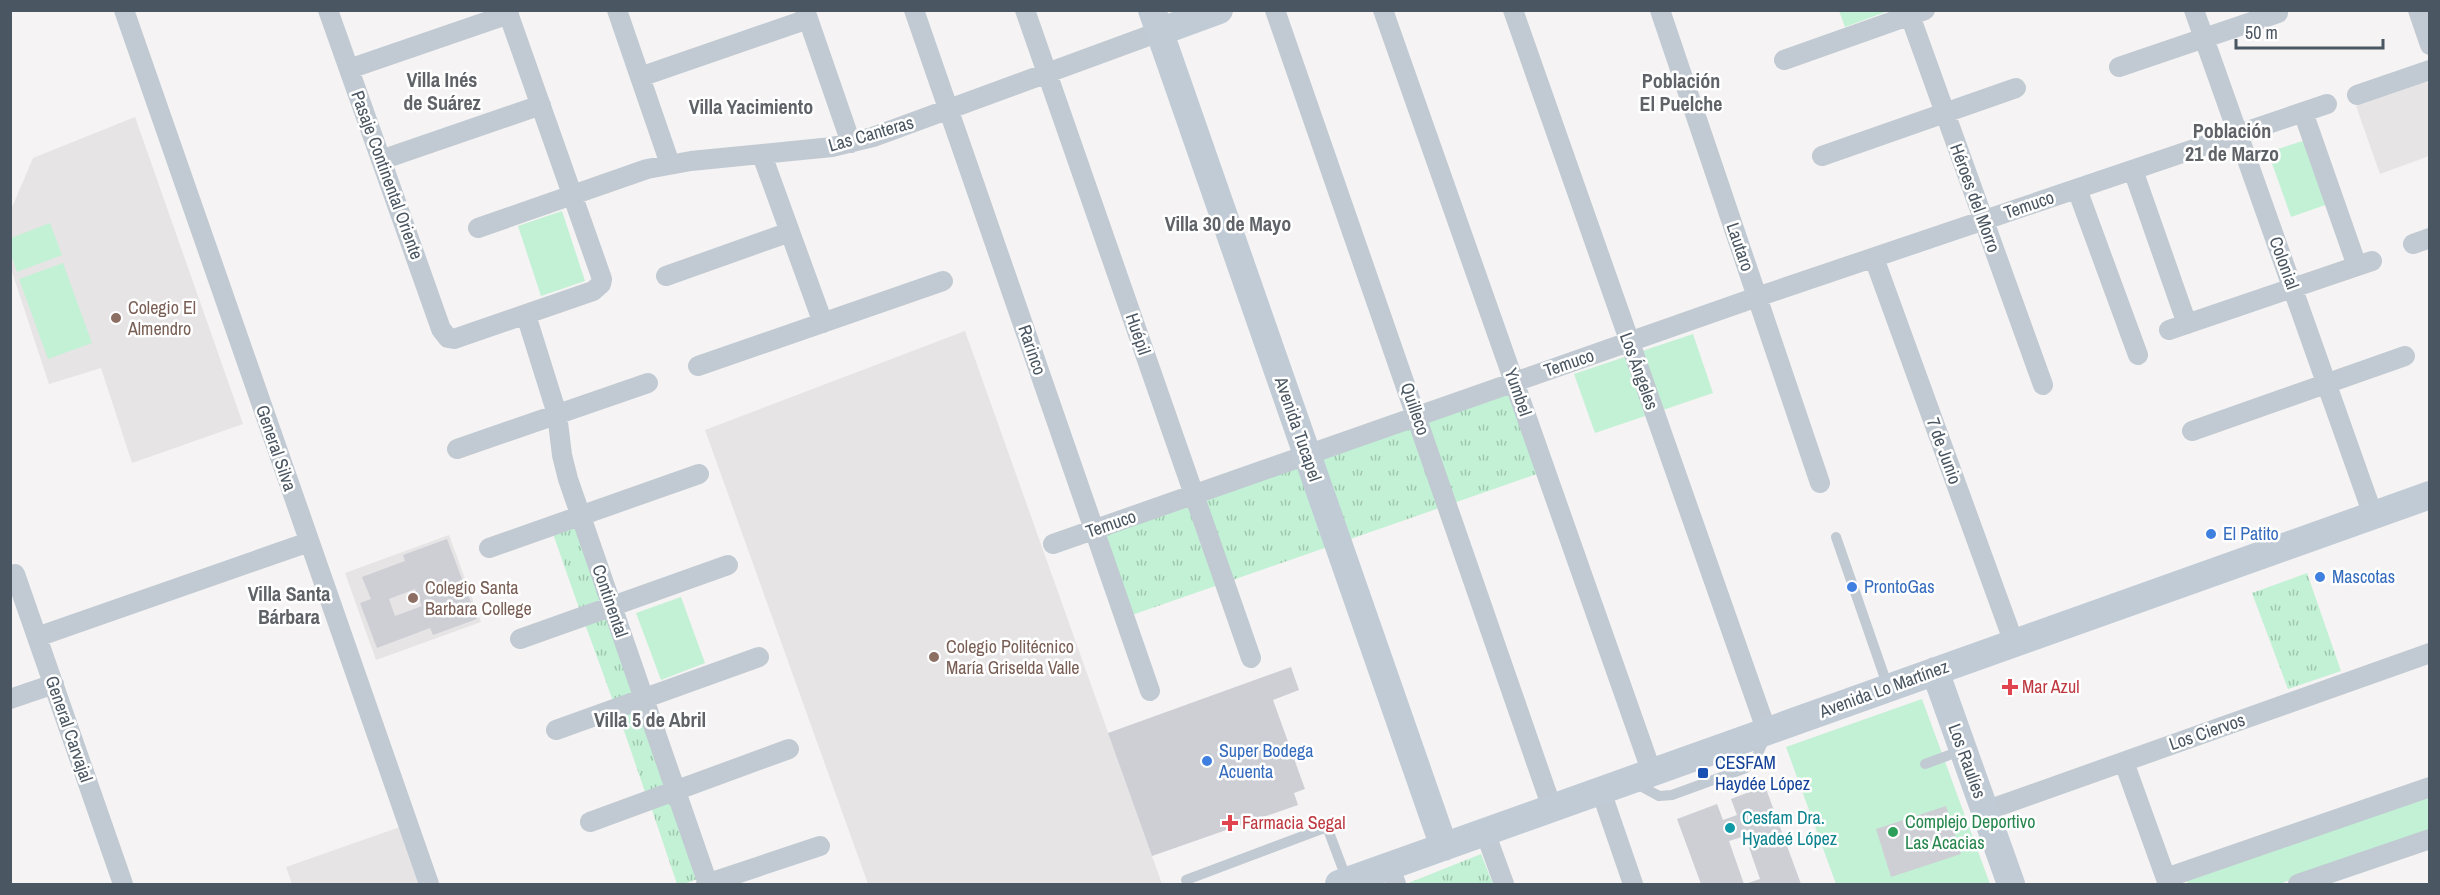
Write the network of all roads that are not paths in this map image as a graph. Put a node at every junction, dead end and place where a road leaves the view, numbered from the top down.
1 (124, 10) edge
2 (328, 10) edge
3 (616, 10) edge
4 (914, 10) edge
5 (1025, 10) edge
6 (1220, 10) edge
7 (1275, 10) edge
8 (1383, 10) edge
9 (1513, 10) edge
10 (1660, 10) edge
11 (2194, 10) edge
12 (2418, 10) edge
13 (508, 12) edge
14 (1914, 12) edge
15 (2278, 13) dead end
16 (806, 15) edge
17 (1155, 21) edge
18 (2204, 38) junction
19 (2430, 45) edge
20 (1784, 60) dead end
21 (2119, 67) dead end
22 (349, 69) junction
23 (2430, 70) edge
24 (1047, 74) junction
25 (640, 77) junction
26 (2016, 88) dead end
27 (2356, 95) dead end
28 (2327, 104) dead end
29 (541, 105) junction
30 (948, 109) junction
31 (2303, 112) junction
32 (1945, 113) junction
33 (2238, 134) junction
34 (851, 142) junction
35 (762, 155) junction
36 (1822, 156) dead end
37 (381, 160) junction
38 (670, 164) junction
39 (2133, 170) junction
40 (2082, 187) junction
41 (573, 195) junction
42 (1983, 221) junction
43 (478, 228) dead end
44 (790, 232) junction
45 (1874, 258) junction
46 (666, 276) dead end
47 (943, 281) dead end
48 (2292, 288) junction
49 (1757, 297) junction
50 (526, 315) junction
51 (823, 323) junction
52 (1628, 343) junction
53 (2138, 355) dead end
54 (2405, 356) dead end
55 (698, 366) dead end
56 (1514, 382) junction
57 (648, 383) dead end
58 (2326, 383) junction
59 (2043, 386) dead end
60 (557, 414) junction
61 (1417, 417) junction
62 (2192, 431) dead end
63 (457, 449) dead end
64 (1307, 456) junction
65 (699, 474) dead end
66 (1820, 483) dead end
67 (1194, 495) junction
68 (2430, 495) edge
69 (580, 514) junction
70 (2373, 515) junction
71 (1095, 529) junction
72 (1836, 537) dead end
73 (309, 542) junction
74 (1053, 544) dead end
75 (489, 548) dead end
76 (728, 565) dead end
77 (15, 574) dead end
78 (611, 605) junction
79 (37, 637) junction
80 (520, 639) dead end
81 (2014, 643) junction
82 (2430, 653) edge
83 (759, 657) dead end
84 (1251, 658) dead end
85 (1935, 671) junction
86 (54, 684) junction
87 (1888, 688) junction
88 (1150, 691) dead end
89 (644, 698) junction
90 (10, 699) edge
91 (556, 730) dead end
92 (1767, 732) junction
93 (789, 749) dead end
94 (1963, 750) junction
95 (2124, 762) junction
96 (1925, 764) dead end
97 (1641, 777) junction
98 (2430, 787) edge
99 (675, 790) junction
100 (1600, 791) junction
101 (1552, 808) junction
102 (1985, 811) junction
103 (590, 822) dead end
104 (1485, 832) junction
105 (2430, 839) edge
106 (820, 846) dead end
107 (1444, 847) junction
108 (1393, 876) edge
109 (1186, 880) dead end
110 (2167, 881) edge
111 (1343, 883) edge
112 (708, 884) edge
113 (123, 885) edge
114 (429, 885) edge
115 (1504, 885) edge
116 (1634, 885) edge
117 (2011, 885) edge
118 (2298, 885) edge

1 - 73 street, General Silva
2 - 22 street, Pasaje Continental Oriente
3 - 25 street
4 - 30 street, Rarinco
5 - 24 street, Huépil
6 - 17 street, Las Canteras
7 - 61 street, Quilleco
8 - 56 street, Yumbel
9 - 52 street, Los Ángeles
10 - 49 street, Lautaro
11 - 18 street, Colonial
12 - 19 street
13 - 22 street
13 - 29 street
14 - 20 street
14 - 32 street, Héroes del Morro
15 - 18 street
16 - 25 street
16 - 34 street
17 - 24 street, Las Canteras
17 - 64 street, Avenida Tucapel
18 - 21 street
18 - 33 street, Colonial
22 - 37 street, Pasaje Continental Oriente
23 - 27 street
24 - 30 street, Las Canteras
24 - 67 street, Huépil
25 - 38 street
26 - 32 street
28 - 31 street, Temuco
29 - 37 street
29 - 41 street
30 - 34 street, Las Canteras
30 - 71 street, Rarinco
31 - 33 street, Temuco
31 - 48 street
32 - 36 street
32 - 42 street, Héroes del Morro
33 - 39 street, Temuco
33 - 48 street, Colonial
34 - 35 street, Las Canteras
35 - 38 street, Las Canteras
35 - 44 street
37 - 50 street, Pasaje Continental Oriente
38 - 41 street, Las Canteras
39 - 40 street, Temuco
39 - 48 street
40 - 42 street, Temuco
40 - 53 street
41 - 43 street, Las Canteras
41 - 50 street
42 - 45 street, Temuco
42 - 59 street, Héroes del Morro
44 - 46 street
44 - 51 street
45 - 49 street, Temuco
45 - 81 street, 7 de Junio
47 - 51 street
48 - 58 street, Colonial
49 - 52 street, Temuco
49 - 66 street, Lautaro
50 - 60 street, Continental
51 - 55 street
52 - 56 street, Temuco
52 - 92 street, Los Ángeles
54 - 58 street
56 - 61 street, Temuco
56 - 97 street, Yumbel
57 - 60 street
58 - 62 street
58 - 70 street, Colonial
60 - 63 street
60 - 69 street, Continental
61 - 64 street, Temuco
61 - 101 street, Quilleco
64 - 67 street, Temuco
64 - 107 street, Avenida Tucapel
65 - 69 street
67 - 71 street, Temuco
67 - 84 street, Huépil
68 - 70 street, Avenida Lo Martínez
69 - 75 street
69 - 78 street, Continental
70 - 81 street, Avenida Lo Martínez
71 - 74 street, Temuco
71 - 88 street, Rarinco
72 - 87 lane
73 - 79 street
73 - 114 street, General Silva
76 - 78 street
77 - 79 street, General Carvajal
78 - 80 street
78 - 89 street, Continental
79 - 86 street, General Carvajal
81 - 85 street, Avenida Lo Martínez
82 - 95 street, Los Ciervos
83 - 89 street
85 - 87 street, Avenida Lo Martínez
85 - 94 street, Los Raulíes
86 - 90 street
86 - 113 street, General Carvajal
87 - 92 street, Avenida Lo Martínez
89 - 91 street
89 - 99 street, Continental
92 - 97 street, Avenida Lo Martínez
93 - 99 street
94 - 96 lane
94 - 102 street, Los Raulíes
95 - 102 street, Los Ciervos
95 - 110 street
97 - 100 street, Avenida Lo Martínez
98 - 110 street
99 - 103 street
99 - 112 street, Continental
100 - 101 street, Avenida Lo Martínez
100 - 116 street
101 - 104 street, Avenida Lo Martínez
102 - 117 street, Los Raulíes
104 - 107 street, Avenida Lo Martínez
104 - 115 street
105 - 118 street
106 - 112 street
107 - 108 street, Avenida Lo Martínez
108 - 111 street, Avenida Lo Martínez
109 - 111 lane

